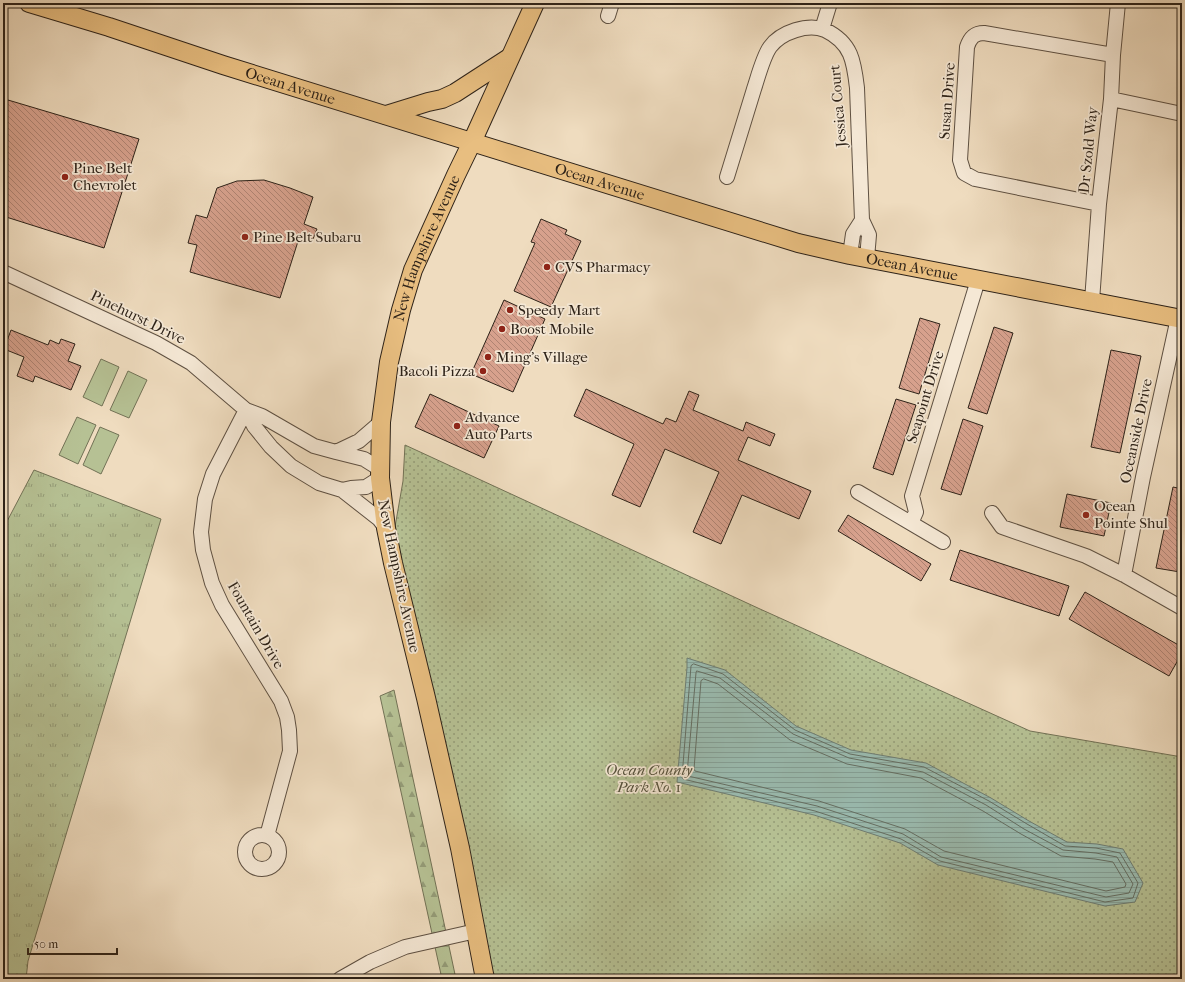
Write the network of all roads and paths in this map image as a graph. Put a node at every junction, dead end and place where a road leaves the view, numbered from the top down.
1 (29, 3) edge
2 (534, 3) edge
3 (830, 3) edge
4 (1118, 3) edge
5 (822, 29) junction
6 (1113, 55) junction
7 (510, 58) junction
8 (1111, 99) junction
9 (1182, 114) edge
10 (386, 115) junction
11 (472, 142) junction
12 (727, 177) dead end
13 (1099, 204) junction
14 (858, 257) junction
15 (3, 272) edge
16 (978, 280) junction
17 (1092, 301) junction
18 (1180, 318) edge
19 (246, 410) junction
20 (381, 422) junction
21 (275, 424) junction
22 (264, 438) junction
23 (336, 452) junction
24 (380, 474) junction
25 (342, 490) junction
26 (858, 492) dead end
27 (992, 513) dead end
28 (911, 523) junction
29 (386, 528) junction
30 (943, 542) dead end
31 (1124, 575) junction
32 (1182, 608) edge
33 (267, 836) dead end
34 (476, 931) junction
35 (340, 979) edge
36 (485, 979) edge

1 - 10 main road, Ocean Avenue
2 - 7 main road, New Hampshire Avenue
3 - 5 street
4 - 6 street, Dr Szold Way
5 - 12 street
5 - 14 street, Jessica Court
6 - 8 street, Dr Szold Way
6 - 13 street, Susan Drive
7 - 10 main road
7 - 11 main road, New Hampshire Avenue
8 - 9 street
8 - 13 street, Dr Szold Way
10 - 11 main road, Ocean Avenue
11 - 14 main road, Ocean Avenue
11 - 20 main road, New Hampshire Avenue
13 - 17 street, Dr Szold Way
14 - 16 main road, Ocean Avenue
15 - 19 street, Pinehurst Drive
16 - 17 main road, Ocean Avenue
16 - 28 street, Seapoint Drive
17 - 18 main road, Ocean Avenue
18 - 31 street, Oceanside Drive
19 - 21 street, Pinehurst Drive
19 - 22 street, Pinehurst Drive
19 - 33 street, Fountain Drive
20 - 23 street
20 - 24 main road, New Hampshire Avenue
21 - 22 street
21 - 23 street, Pinehurst Drive
22 - 25 street, Pinehurst Drive
23 - 24 street, Pinehurst Drive
24 - 25 street, Pinehurst Drive
24 - 29 main road, New Hampshire Avenue
25 - 29 street, Pinehurst Drive
26 - 28 street
27 - 31 street
28 - 30 street
29 - 34 main road, New Hampshire Avenue
31 - 32 street
34 - 35 street
34 - 36 main road, New Hampshire Avenue

